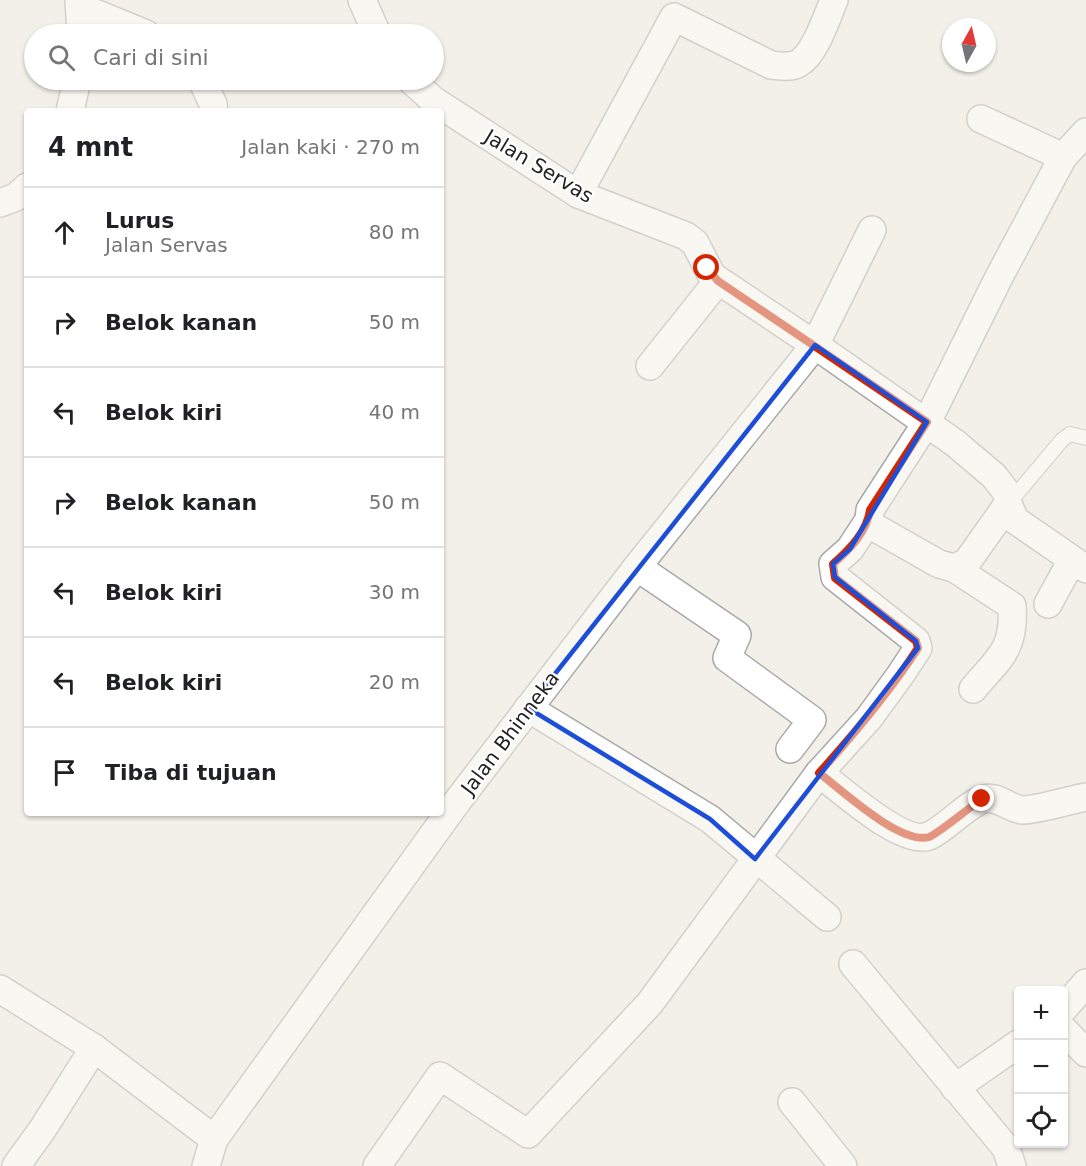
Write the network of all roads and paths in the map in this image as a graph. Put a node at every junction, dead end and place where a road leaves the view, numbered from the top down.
1 (362, 0) edge
2 (834, 0) edge
3 (79, 3) edge
4 (676, 8) edge
5 (80, 24) edge
6 (124, 24) edge
7 (373, 24) edge
8 (75, 90) edge
9 (207, 90) edge
10 (422, 90) edge
11 (71, 108) edge
12 (214, 108) edge
13 (981, 119) dead end
14 (1084, 137) edge
15 (1063, 158) junction
16 (24, 190) edge
17 (578, 194) junction
18 (0, 203) edge
19 (872, 230) dead end
20 (718, 281) junction
21 (815, 345) junction
22 (650, 366) dead end
23 (927, 422) junction
24 (1086, 438) edge
25 (1008, 504) junction
26 (868, 520) junction
27 (1079, 564) edge
28 (637, 567) junction
29 (954, 568) junction
30 (1048, 604) dead end
31 (973, 689) dead end
32 (528, 708) junction
33 (790, 749) dead end
34 (819, 773) junction
35 (1086, 797) edge
36 (449, 799) edge
37 (437, 816) edge
38 (755, 859) junction
39 (827, 917) dead end
40 (853, 963) dead end
41 (1086, 983) edge
42 (0, 989) edge
43 (1068, 1003) edge
44 (1068, 1034) edge
45 (1014, 1047) edge
46 (94, 1048) junction
47 (1086, 1053) edge
48 (955, 1088) junction
49 (792, 1101) dead end
50 (214, 1139) junction
51 (16, 1166) edge
52 (206, 1166) edge
53 (377, 1166) edge
54 (843, 1166) edge
55 (1012, 1166) edge

1 - 7 street
2 - 4 street
3 - 5 street
3 - 6 street
4 - 17 street
8 - 11 street
9 - 12 street
10 - 17 street, Jalan Servas
13 - 15 street
14 - 15 street
15 - 23 street
16 - 18 street
17 - 20 street, Jalan Servas
19 - 21 street, Jalan Bhinneka
20 - 21 street, Jalan Servas
20 - 22 street
21 - 23 street, Jalan Servas
21 - 28 street, Jalan Bhinneka
23 - 25 street, Jalan Servas
23 - 26 street
24 - 25 lane
25 - 27 street, Jalan Servas
25 - 29 street
26 - 29 street
26 - 34 street
27 - 30 street
28 - 32 street, Jalan Bhinneka
28 - 33 street
29 - 31 street
32 - 36 street, Jalan Bhinneka
32 - 38 street
34 - 35 street
34 - 38 street
37 - 50 street, Jalan Bhinneka
38 - 39 street
38 - 53 street
40 - 48 street
41 - 43 street
42 - 46 street
44 - 47 street
45 - 48 street
46 - 50 street
46 - 51 street
48 - 55 street
49 - 54 street
50 - 52 street, Jalan Bhinneka

